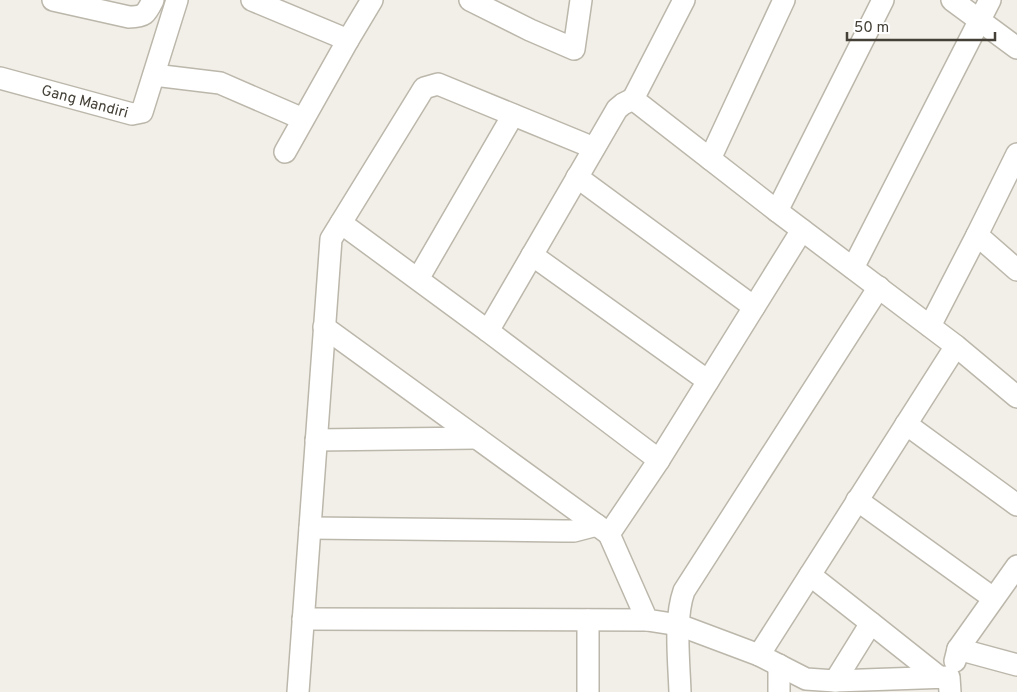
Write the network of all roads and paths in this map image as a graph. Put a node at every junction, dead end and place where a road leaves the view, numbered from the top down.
1 (53, 0) edge
2 (153, 0) edge
3 (177, 0) edge
4 (252, 0) edge
5 (372, 0) edge
6 (470, 0) edge
7 (581, 0) edge
8 (684, 0) edge
9 (784, 0) edge
10 (883, 0) edge
11 (952, 0) edge
12 (990, 0) edge
13 (980, 20) junction
14 (348, 40) junction
15 (1017, 48) edge
16 (154, 75) junction
17 (0, 78) edge
18 (634, 99) junction
19 (513, 115) junction
20 (304, 119) junction
21 (594, 148) junction
22 (285, 152) dead end
23 (1016, 157) edge
24 (710, 159) junction
25 (577, 177) junction
26 (777, 211) junction
27 (340, 222) junction
28 (802, 230) junction
29 (977, 235) junction
30 (532, 255) junction
31 (853, 268) junction
32 (1017, 270) edge
33 (418, 279) junction
34 (879, 287) junction
35 (754, 307) junction
36 (930, 326) junction
37 (324, 327) junction
38 (488, 331) junction
39 (956, 346) junction
40 (708, 381) junction
41 (1017, 397) edge
42 (906, 424) junction
43 (477, 438) junction
44 (316, 440) junction
45 (659, 460) junction
46 (857, 500) junction
47 (1017, 506) edge
48 (310, 528) junction
49 (603, 530) junction
50 (1017, 566) edge
51 (810, 574) junction
52 (993, 598) junction
53 (303, 618) junction
54 (588, 620) junction
55 (647, 620) junction
56 (872, 623) junction
57 (679, 625) junction
58 (958, 650) junction
59 (759, 655) junction
60 (779, 665) junction
61 (1017, 665) edge
62 (835, 681) junction
63 (946, 682) edge
64 (867, 686) edge
65 (298, 692) edge
66 (588, 692) edge
67 (680, 692) edge
68 (779, 692) edge

1 - 2 street
3 - 16 street, Gang Mandiri
4 - 14 street
5 - 14 street
6 - 7 street
8 - 18 street
9 - 24 street
10 - 26 street
11 - 13 street
12 - 13 street
13 - 15 street
13 - 31 street
14 - 20 street
16 - 17 street, Gang Mandiri
16 - 20 street
18 - 21 street
18 - 24 street
19 - 21 street
19 - 27 street
19 - 33 street
20 - 22 street
21 - 25 street
23 - 29 street
24 - 26 street
25 - 30 street
25 - 35 street
26 - 28 street
27 - 33 street
27 - 37 street
28 - 31 street
28 - 35 street
29 - 32 street
29 - 36 street
30 - 38 street
30 - 40 street
31 - 34 street
33 - 38 street
34 - 36 street
34 - 57 street
35 - 40 street
36 - 39 street
37 - 43 street
37 - 44 street
38 - 45 street
39 - 41 street
39 - 42 street
40 - 45 street
42 - 46 street
42 - 47 street
43 - 44 street
43 - 49 street
44 - 48 street
45 - 49 street
46 - 51 street
46 - 52 street
48 - 49 street
48 - 53 street
49 - 55 street
50 - 52 street
51 - 56 street
51 - 59 street
52 - 58 street
53 - 54 street
53 - 65 street
54 - 55 street
54 - 66 street
55 - 57 street
56 - 62 street
56 - 63 street
57 - 59 street
57 - 67 street
58 - 61 street
58 - 63 street
59 - 60 street
60 - 62 street
60 - 68 street
62 - 64 street
63 - 64 street

